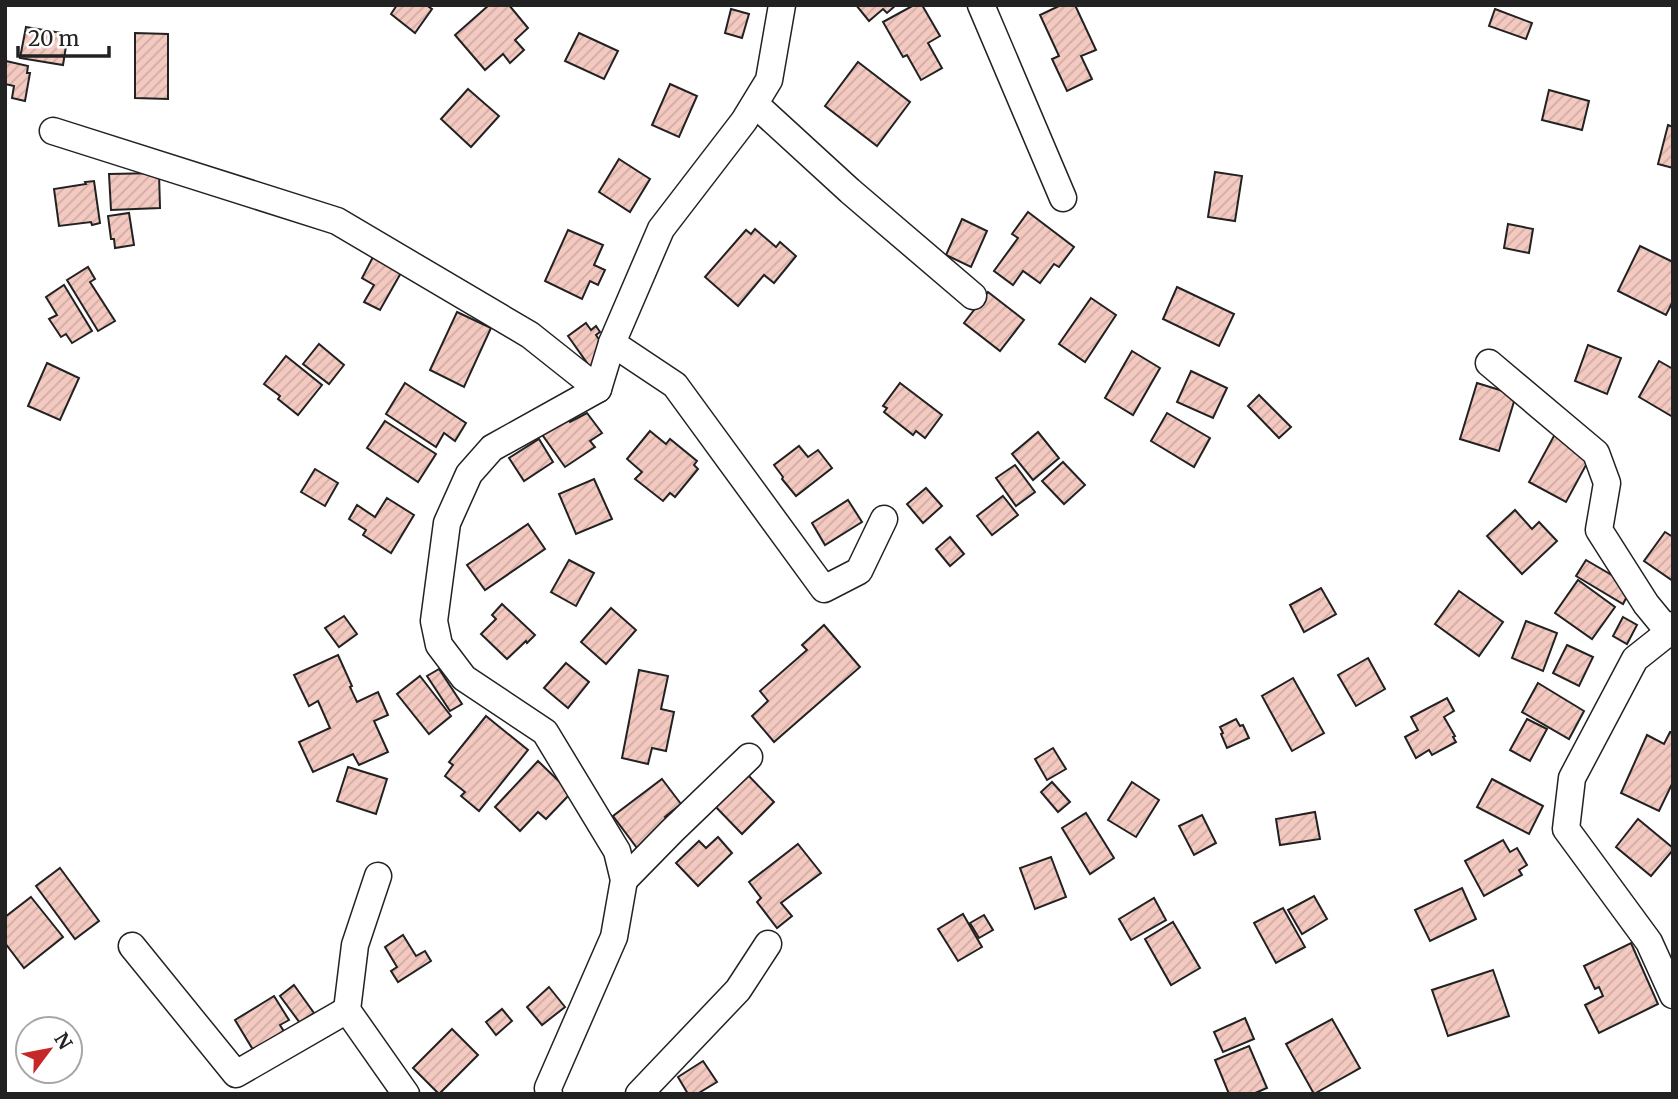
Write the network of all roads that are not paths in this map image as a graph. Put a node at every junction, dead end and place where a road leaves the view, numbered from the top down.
1 (782, 5) edge
2 (981, 5) edge
3 (755, 104) junction
4 (53, 131) dead end
5 (1063, 198) dead end
6 (972, 296) dead end
7 (612, 342) junction
8 (1489, 363) dead end
9 (598, 389) junction
10 (884, 519) dead end
11 (1671, 629) edge
12 (749, 757) dead end
13 (378, 876) dead end
14 (624, 880) junction
15 (768, 944) dead end
16 (132, 946) dead end
17 (1673, 995) edge
18 (347, 1010) junction
19 (406, 1094) edge
20 (548, 1094) edge
21 (639, 1094) edge

1 - 3 street
2 - 5 street
3 - 6 street
3 - 7 street
4 - 9 street
7 - 9 street
7 - 10 street
8 - 11 street
9 - 14 street
11 - 17 street
12 - 14 street
13 - 18 street
14 - 20 street
15 - 21 street
16 - 18 street
18 - 19 street

